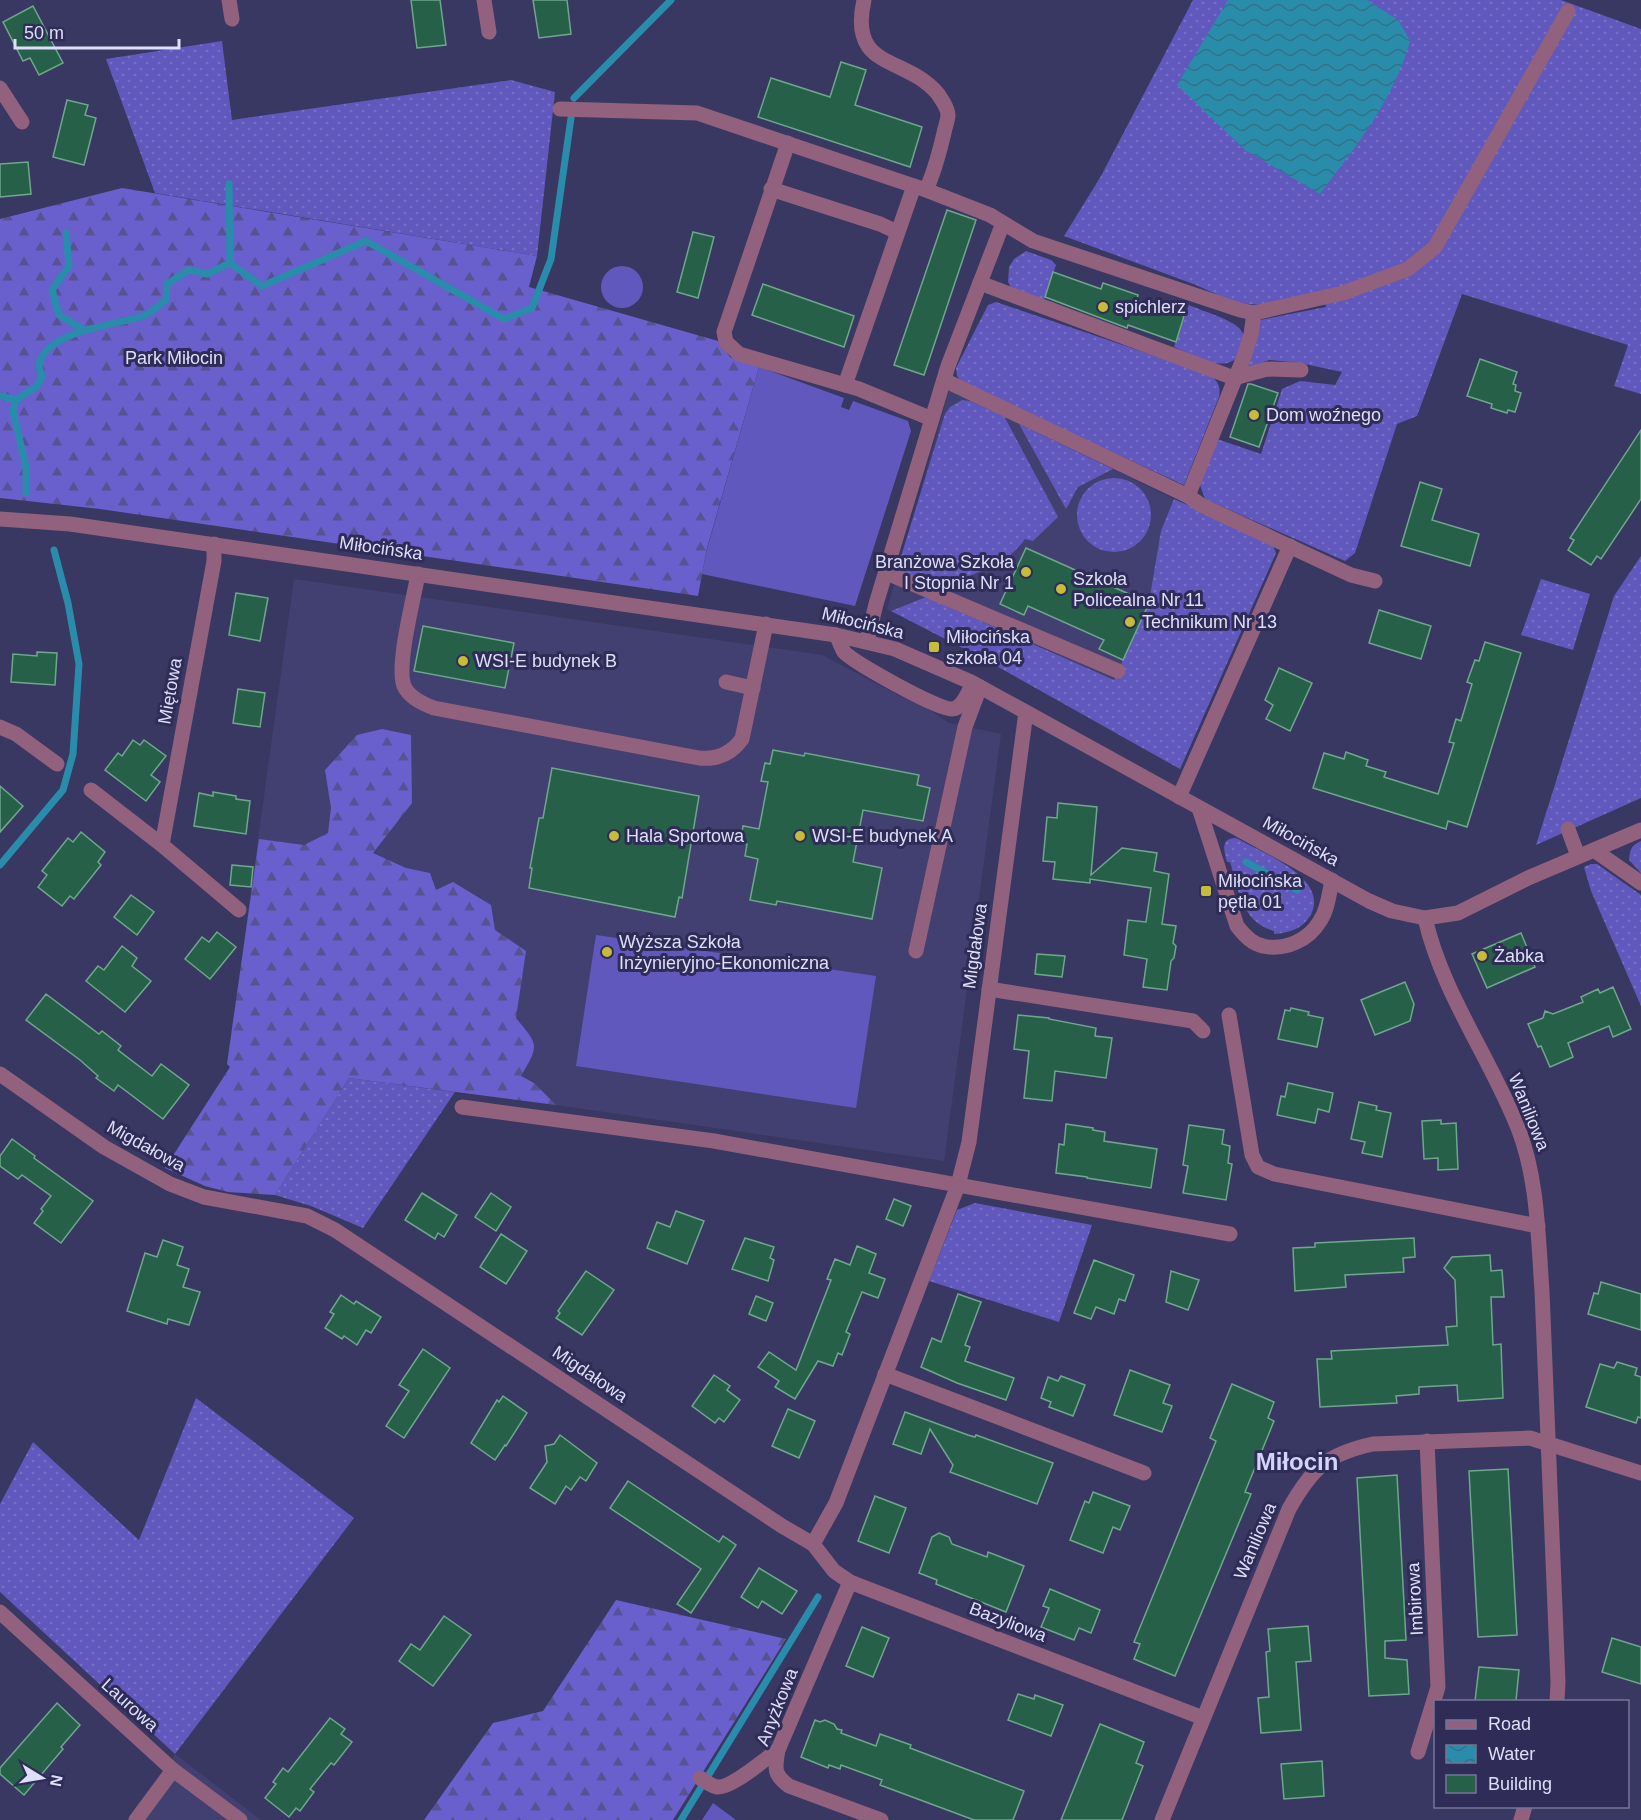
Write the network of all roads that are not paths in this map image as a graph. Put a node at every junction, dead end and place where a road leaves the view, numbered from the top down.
1 (229, 0) edge
2 (484, 0) edge
3 (864, 0) edge
4 (1568, 11) dead end
5 (232, 19) dead end
6 (489, 32) dead end
7 (0, 88) edge
8 (560, 109) dead end
9 (22, 122) dead end
10 (788, 143) junction
11 (920, 188) junction
12 (771, 189) junction
13 (1003, 223) junction
14 (897, 232) junction
15 (980, 283) junction
16 (1254, 313) junction
17 (1301, 370) dead end
18 (1234, 378) junction
19 (944, 380) junction
20 (845, 386) junction
21 (932, 419) junction
22 (1188, 496) junction
23 (0, 519) edge
24 (214, 544) junction
25 (1290, 546) junction
26 (887, 573) junction
27 (418, 574) junction
28 (1375, 581) dead end
29 (766, 624) junction
30 (836, 635) junction
31 (867, 641) junction
32 (1118, 671) dead end
33 (726, 682) dead end
34 (976, 685) junction
35 (753, 688) junction
36 (1026, 712) junction
37 (0, 727) edge
38 (57, 764) dead end
39 (91, 790) dead end
40 (1179, 797) junction
41 (1199, 808) junction
42 (1568, 829) dead end
43 (1641, 830) edge
44 (162, 845) junction
45 (1594, 850) junction
46 (1578, 856) junction
47 (1332, 880) junction
48 (1641, 882) edge
49 (239, 910) dead end
50 (1425, 918) junction
51 (916, 951) dead end
52 (989, 989) junction
53 (1229, 1015) dead end
54 (1203, 1031) dead end
55 (0, 1074) edge
56 (462, 1107) dead end
57 (958, 1185) junction
58 (1538, 1226) junction
59 (1230, 1234) dead end
60 (885, 1374) junction
61 (1427, 1441) junction
62 (1547, 1442) junction
63 (1144, 1473) dead end
64 (1641, 1473) edge
65 (813, 1544) junction
66 (850, 1582) junction
67 (0, 1612) edge
68 (1557, 1700) edge
69 (1203, 1718) junction
70 (778, 1750) junction
71 (1418, 1752) dead end
72 (173, 1770) junction
73 (700, 1778) dead end
74 (136, 1820) edge
75 (240, 1820) edge
76 (881, 1820) edge
77 (1162, 1820) edge

1 - 5 street
2 - 6 street
3 - 11 street
4 - 16 street
7 - 9 street
8 - 10 street
10 - 11 street
10 - 12 street
11 - 13 street
11 - 14 street
12 - 14 street
12 - 20 street
13 - 15 street
13 - 16 street
14 - 20 street
15 - 18 street
15 - 19 street
16 - 18 street
17 - 18 street
18 - 22 street
19 - 21 street
19 - 22 street
20 - 21 street
21 - 26 street
22 - 25 street
23 - 24 street, Miłocińska
24 - 27 street, Miłocińska
24 - 44 street, Miętowa
25 - 28 street
25 - 40 street
26 - 31 street
26 - 32 street
27 - 29 street, Miłocińska
27 - 35 street
29 - 30 street, Miłocińska
29 - 35 street
30 - 31 street, Miłocińska
30 - 34 street
31 - 34 street, Miłocińska
33 - 35 street
34 - 36 street, Miłocińska
34 - 51 street
36 - 40 street, Miłocińska
36 - 52 street, Migdałowa
37 - 38 street
39 - 44 street
40 - 41 street, Miłocińska
41 - 47 street, Miłocińska
41 - 47 street
42 - 46 street
43 - 45 street, Miłocińska
44 - 49 street
45 - 46 street, Miłocińska
45 - 48 street
46 - 50 street, Miłocińska
47 - 50 street, Miłocińska
50 - 58 street, Waniliowa
52 - 54 street
52 - 57 street, Migdałowa
53 - 58 street
55 - 65 street, Migdałowa
56 - 57 street
57 - 59 street
57 - 60 street, Migdałowa
58 - 62 street, Waniliowa
60 - 63 street
60 - 65 street, Migdałowa
61 - 62 street, Waniliowa
61 - 69 street, Waniliowa
61 - 71 street, Imbirowa
62 - 64 street
62 - 68 street, Waniliowa
65 - 66 street, Bazyliowa
66 - 69 street, Bazyliowa
66 - 70 street, Anyżkowa
67 - 72 street, Laurowa
69 - 77 street, Waniliowa
70 - 73 street
70 - 76 street, Anyżkowa
72 - 74 street
72 - 75 street, Laurowa

